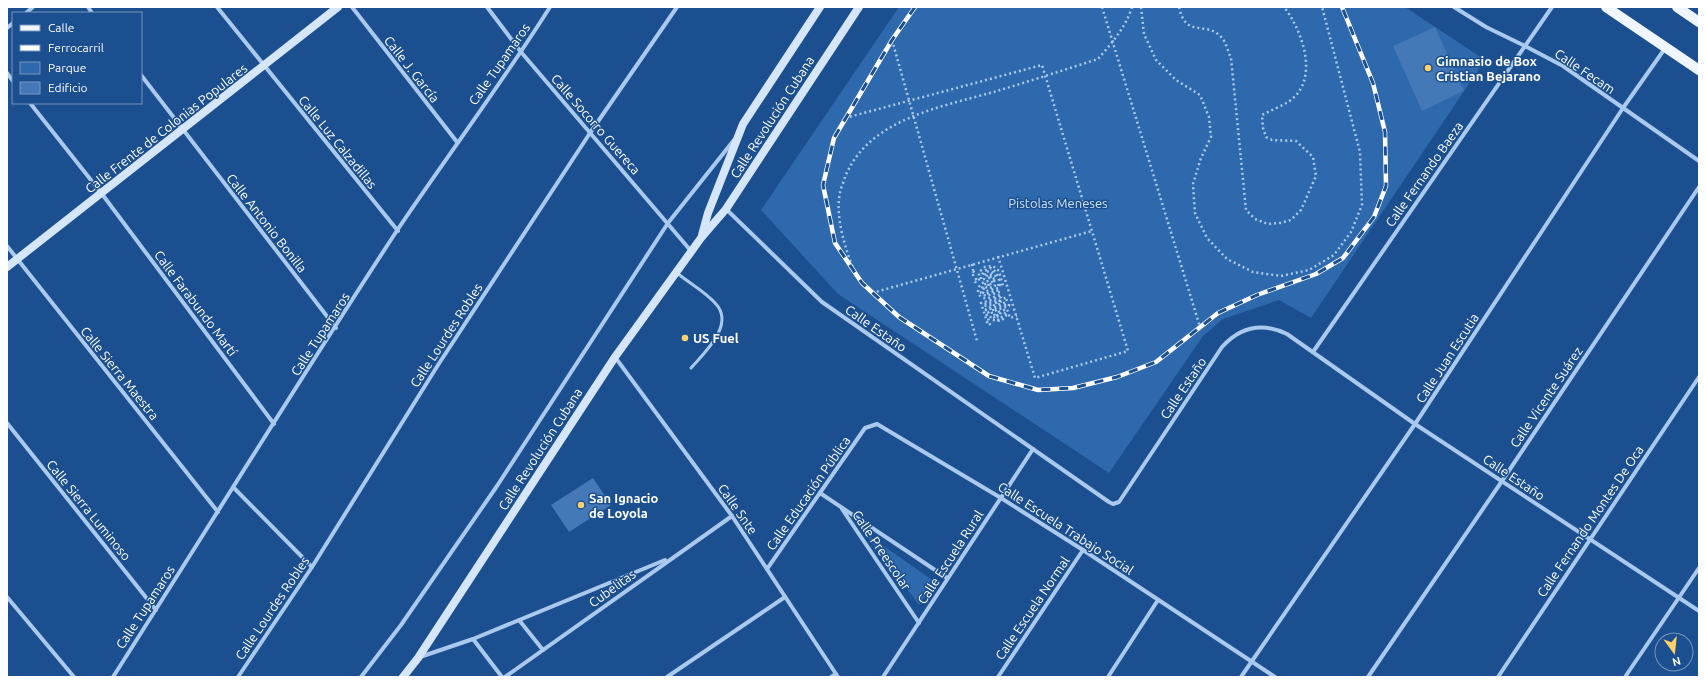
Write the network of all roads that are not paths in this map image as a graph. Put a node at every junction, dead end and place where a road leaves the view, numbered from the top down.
1 (217, 7) edge
2 (338, 7) edge
3 (352, 7) edge
4 (487, 7) edge
5 (550, 7) edge
6 (677, 7) edge
7 (820, 7) edge
8 (859, 7) edge
9 (1454, 7) edge
10 (1552, 7) edge
11 (1606, 7) edge
12 (1677, 7) edge
13 (1699, 22) edge
14 (1525, 46) junction
15 (1666, 47) junction
16 (521, 52) junction
17 (263, 66) junction
18 (1699, 70) edge
19 (142, 77) edge
20 (31, 104) edge
21 (1623, 108) junction
22 (183, 130) junction
23 (590, 133) junction
24 (736, 137) junction
25 (457, 142) junction
26 (1699, 161) edge
27 (1699, 187) edge
28 (102, 194) junction
29 (726, 209) junction
30 (668, 224) junction
31 (398, 231) junction
32 (701, 238) junction
33 (7, 246) edge
34 (692, 252) junction
35 (17, 260) junction
36 (7, 267) edge
37 (677, 273) junction
38 (336, 328) junction
39 (1313, 352) junction
40 (615, 357) junction
41 (691, 368) dead end
42 (1699, 377) edge
43 (7, 423) edge
44 (274, 424) junction
45 (1416, 424) junction
46 (865, 428) joint
47 (1033, 449) junction
48 (1502, 481) junction
49 (234, 488) junction
50 (820, 493) junction
51 (1001, 498) junction
52 (841, 508) junction
53 (218, 512) junction
54 (732, 516) junction
55 (1589, 539) junction
56 (1083, 550) junction
57 (672, 557) junction
58 (312, 566) junction
59 (1699, 568) edge
60 (768, 569) junction
61 (947, 578) junction
62 (7, 597) edge
63 (785, 597) junction
64 (1678, 598) junction
65 (1158, 600) junction
66 (156, 610) junction
67 (1699, 611) edge
68 (519, 620) junction
69 (919, 623) junction
70 (473, 639) junction
71 (543, 650) junction
72 (418, 658) junction
73 (1252, 662) junction
74 (837, 675) edge
75 (74, 677) edge
76 (113, 677) edge
77 (238, 677) edge
78 (361, 677) edge
79 (403, 677) edge
80 (504, 677) edge
81 (667, 677) edge
82 (831, 677) edge
83 (883, 677) edge
84 (998, 677) edge
85 (1108, 677) edge
86 (1241, 677) edge
87 (1275, 677) edge
88 (1368, 677) edge
89 (1498, 677) edge
90 (1625, 677) edge

1 - 17 street, Calle Luz Calzadillas
2 - 17 street, Calle Frente de Colonias Populares
3 - 25 street, Calle J. García
4 - 16 street, Calle Socorro Guereca
5 - 16 street, Calle Tupamaros
6 - 23 street, Calle Lourdes Robles
7 - 24 street, Calle Revolución Cubana
8 - 29 street, Calle Revolución Cubana
9 - 14 street, Calle Fecam
10 - 14 street, Calle Fernando Baeza
11 - 15 main road
12 - 13 main road
14 - 21 street, Calle Fecam
14 - 39 street, Calle Fernando Baeza
15 - 18 main road
15 - 21 street, Calle Juan Escutia
16 - 23 street, Calle Socorro Guereca
16 - 25 street, Calle Tupamaros
17 - 22 street, Calle Frente de Colonias Populares
17 - 31 street, Calle Luz Calzadillas
19 - 22 street, Calle Antonio Bonilla
20 - 28 street, Calle Farabundo Martí
21 - 26 street, Calle Fecam
21 - 45 street, Calle Juan Escutia
22 - 28 street, Calle Frente de Colonias Populares
22 - 38 street, Calle Antonio Bonilla
23 - 30 street, Calle Socorro Guereca
23 - 58 street, Calle Lourdes Robles
24 - 30 street
24 - 32 street, Calle Revolución Cubana
25 - 31 street, Calle Tupamaros
27 - 48 street, Calle Vicente Suárez
28 - 35 street, Calle Frente de Colonias Populares
28 - 44 street, Calle Farabundo Martí
29 - 32 street, Calle Revolución Cubana
29 - 47 street, Calle Estaño
30 - 34 street, Calle Socorro Guereca
30 - 78 street
31 - 38 street, Calle Tupamaros
32 - 34 street, Calle Revolución Cubana
33 - 35 street, Calle Sierra Maestra
34 - 37 street, Calle Revolución Cubana
35 - 36 street, Calle Frente de Colonias Populares
35 - 53 street, Calle Sierra Maestra
37 - 40 street, Calle Revolución Cubana
37 - 41 lane
38 - 44 street, Calle Tupamaros
39 - 45 street, Calle Estaño
39 - 47 street, Calle Estaño
40 - 54 street, Calle Snte
40 - 72 street, Calle Revolución Cubana
42 - 55 street, Calle Fernando Montes De Oca
43 - 66 street, Calle Sierra Luminoso
44 - 49 street, Calle Tupamaros
45 - 48 street, Calle Estaño
45 - 73 street, Calle Juan Escutia
46 - 50 street, Calle Educación Pública
46 - 51 street, Calle Escuela Trabajo Social
47 - 51 street, Calle Escuela Rural
48 - 55 street, Calle Estaño
48 - 88 street, Calle Vicente Suárez
49 - 53 street, Calle Tupamaros
49 - 58 street
50 - 52 street
50 - 60 street, Calle Educación Pública
51 - 56 street, Calle Escuela Trabajo Social
51 - 61 street, Calle Escuela Rural
52 - 61 street
52 - 69 street, Calle Preescolar
53 - 66 street, Calle Tupamaros
54 - 57 street, Cubelitas
54 - 60 street, Calle Snte
55 - 64 street, Calle Estaño
55 - 89 street, Calle Fernando Montes De Oca
56 - 65 street, Calle Escuela Trabajo Social
56 - 84 street, Calle Escuela Normal
57 - 68 street
57 - 71 street, Cubelitas
58 - 77 street, Calle Lourdes Robles
59 - 64 street
60 - 63 street, Calle Snte
61 - 69 street, Calle Escuela Rural
62 - 75 street
63 - 74 street, Calle Snte
63 - 81 street
64 - 67 street, Calle Estaño
64 - 90 street
65 - 73 street, Calle Escuela Trabajo Social
65 - 85 street
66 - 76 street, Calle Tupamaros
68 - 70 street
68 - 71 street
69 - 83 street, Calle Escuela Rural
70 - 72 street
70 - 80 street
71 - 80 street, Cubelitas
72 - 79 street, Calle Revolución Cubana
73 - 86 street, Calle Juan Escutia
73 - 87 street, Calle Escuela Trabajo Social
74 - 82 street

